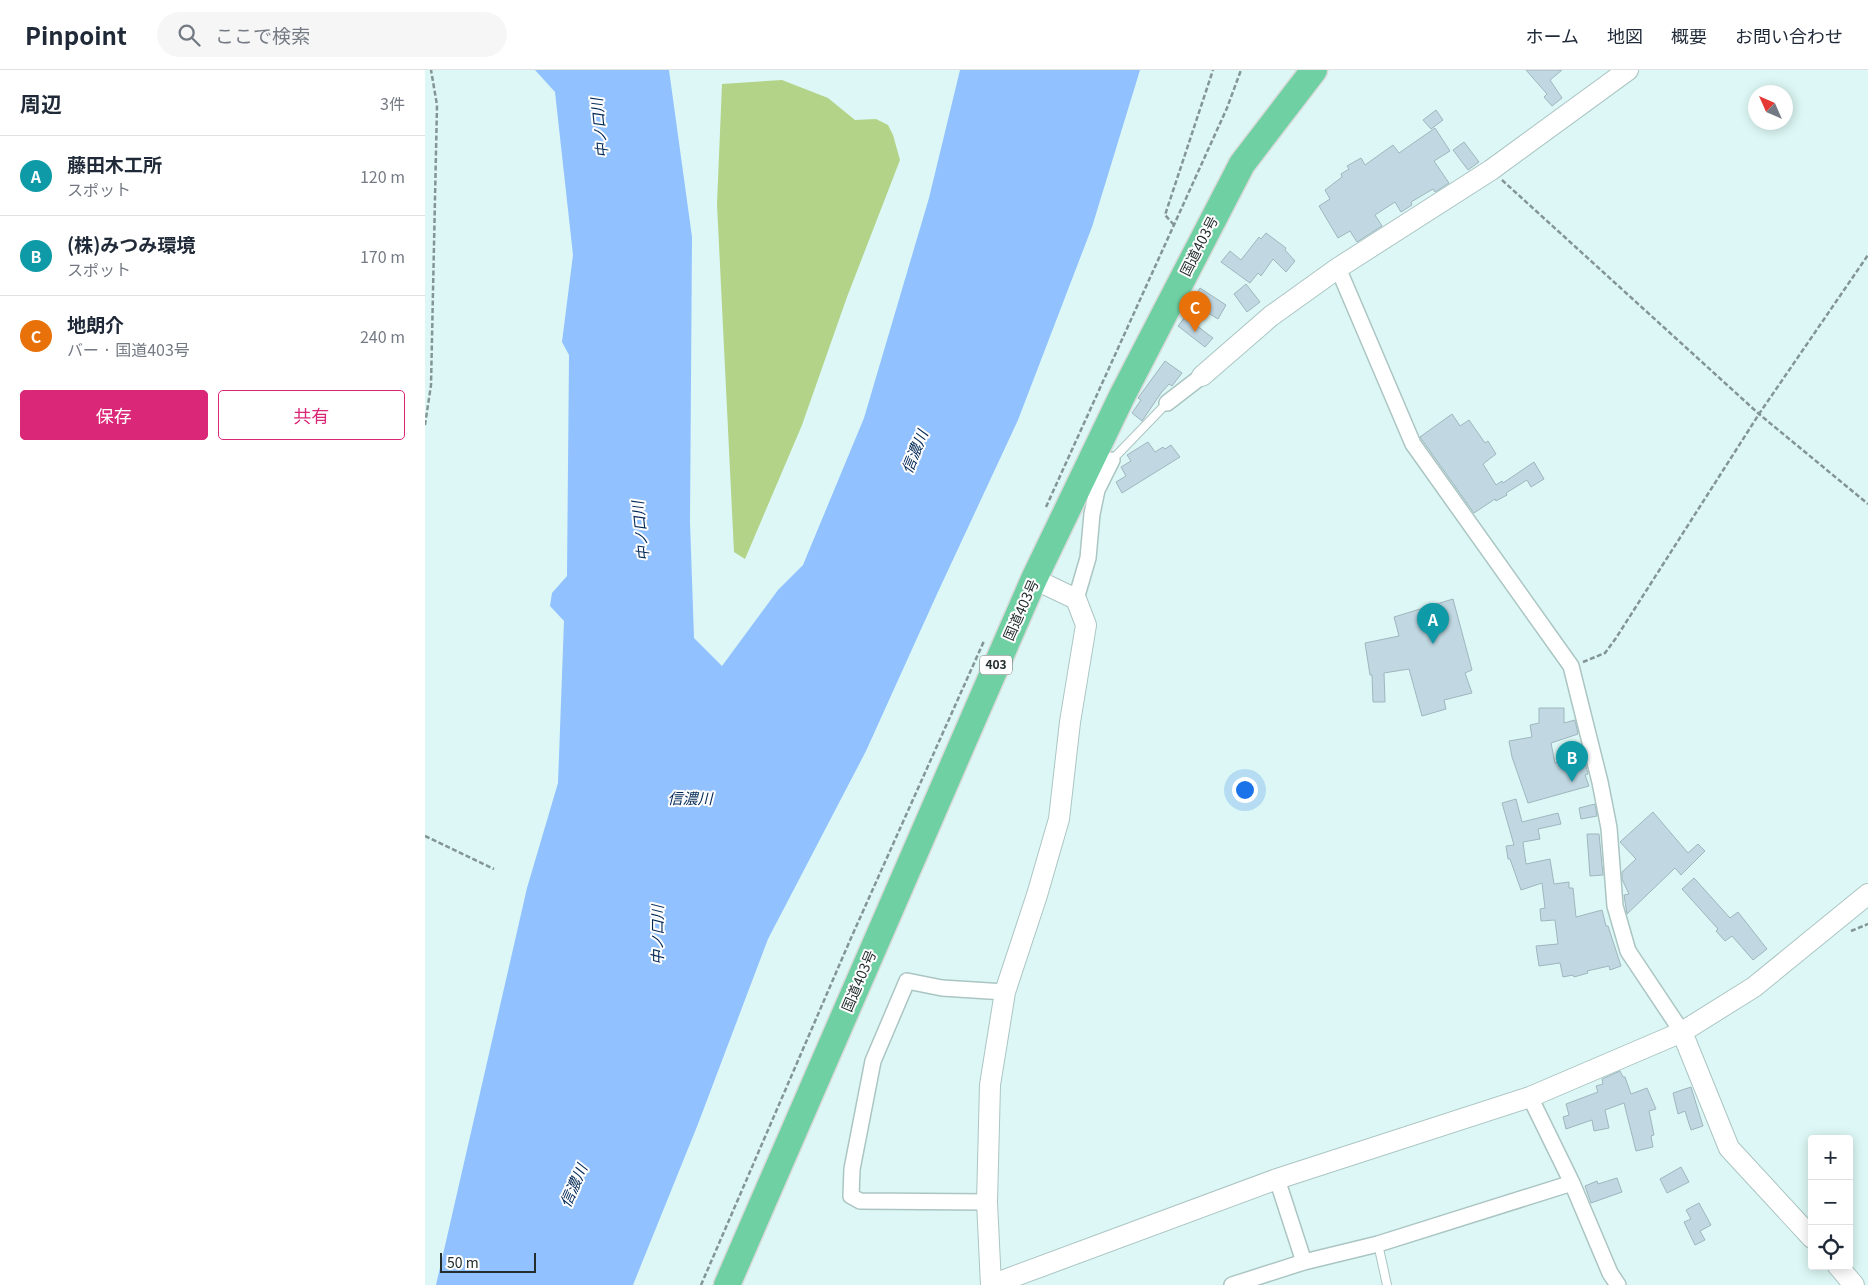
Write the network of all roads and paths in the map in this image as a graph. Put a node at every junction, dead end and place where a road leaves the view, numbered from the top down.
1 (431, 70) edge
2 (1213, 70) edge
3 (1314, 70) edge
4 (1628, 70) edge
5 (1491, 170) junction
6 (1174, 225) dead end
7 (1868, 255) edge
8 (1338, 268) junction
9 (1202, 376) joint
10 (1167, 403) joint
11 (1759, 414) junction
12 (425, 425) edge
13 (1112, 460) joint
14 (1868, 504) edge
15 (1034, 579) junction
16 (1077, 599) junction
17 (1571, 666) junction
18 (425, 836) edge
19 (493, 869) dead end
20 (1868, 894) edge
21 (1005, 992) junction
22 (1682, 1032) junction
23 (1530, 1097) junction
24 (1277, 1179) junction
25 (1572, 1183) junction
26 (987, 1202) junction
27 (1808, 1234) edge
28 (1378, 1244) junction
29 (1304, 1262) junction
30 (727, 1285) edge
31 (991, 1285) edge
32 (1232, 1285) edge
33 (1387, 1285) edge
34 (1618, 1285) edge

1 - 12 path
2 - 6 path
3 - 15 highway, 国道403号 / 403
4 - 5 street
5 - 8 street
5 - 11 path
7 - 11 path
8 - 9 street
8 - 17 street
9 - 10 street
10 - 13 lane
11 - 14 path
11 - 17 path
13 - 16 street
15 - 16 street
15 - 30 highway, 国道403号 / 403
16 - 21 street
17 - 22 street
18 - 19 path
20 - 22 street
21 - 26 street
21 - 26 street
22 - 23 street
22 - 27 street
23 - 24 street
23 - 25 street
24 - 29 street
24 - 31 street
25 - 28 street
25 - 34 street
26 - 31 street
28 - 29 street
28 - 33 lane
29 - 32 street

